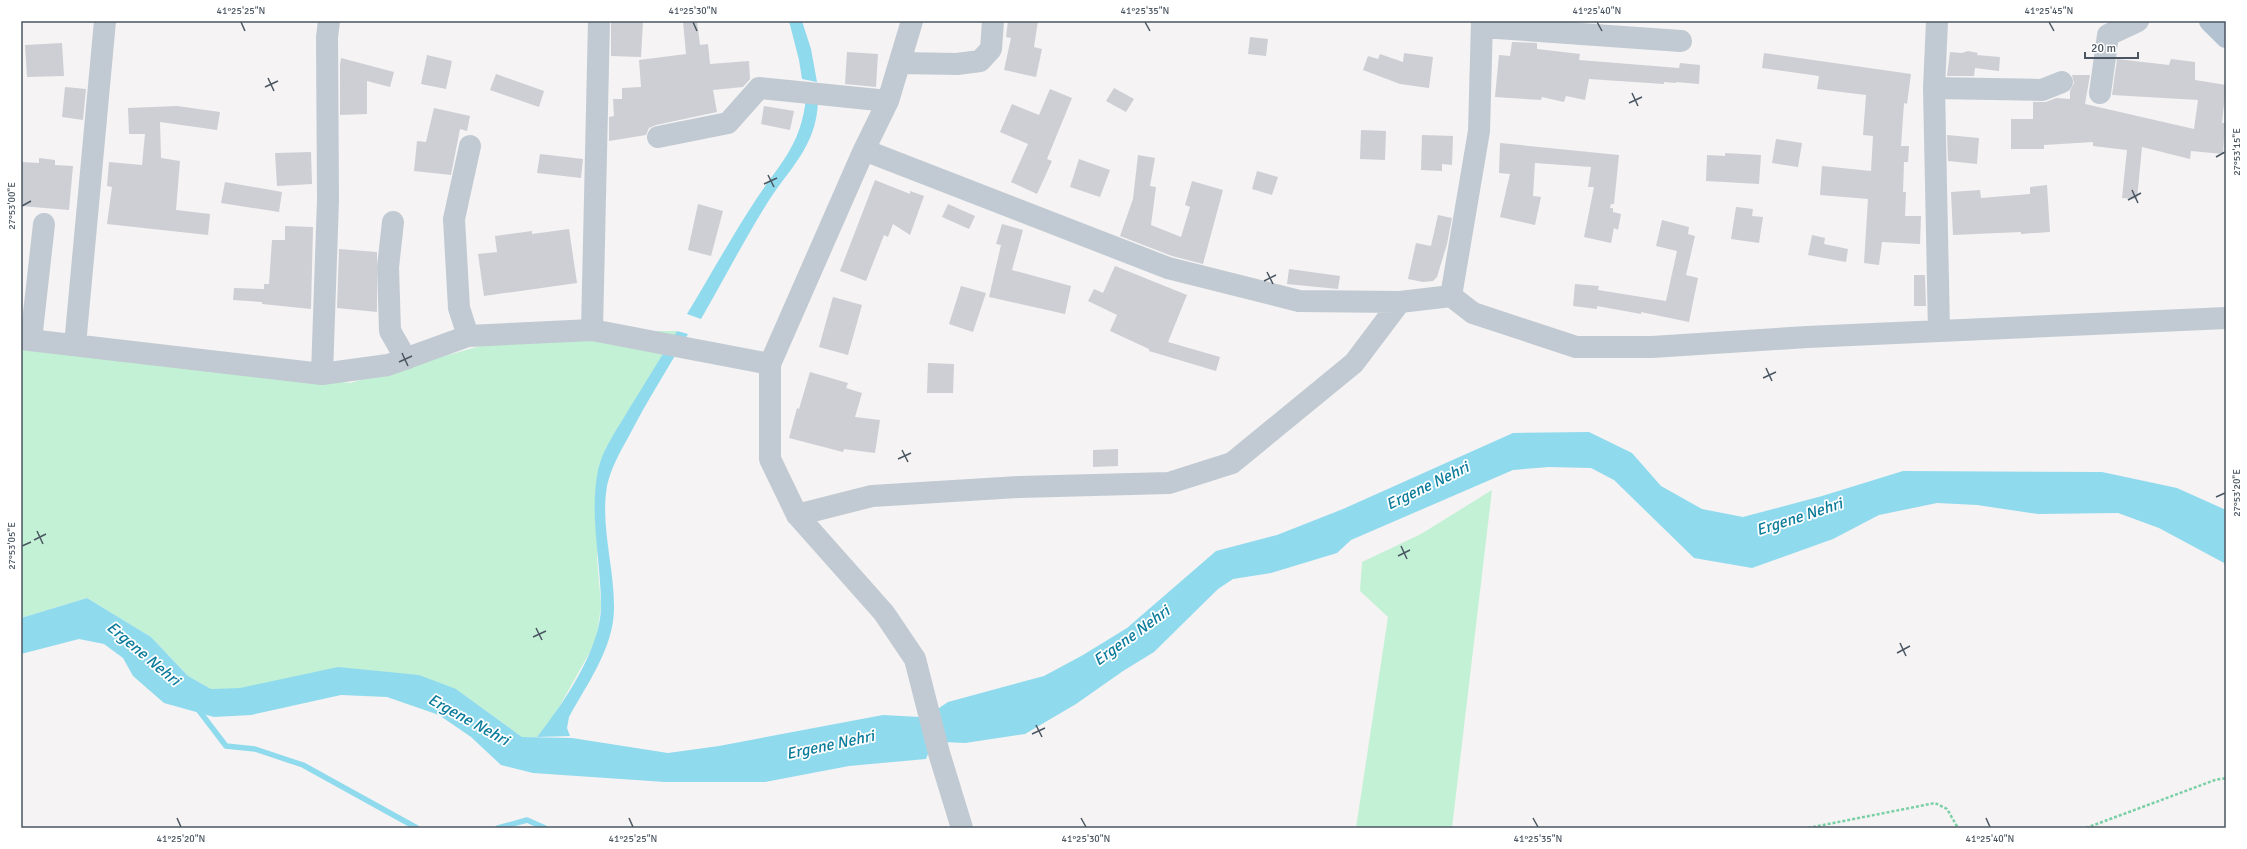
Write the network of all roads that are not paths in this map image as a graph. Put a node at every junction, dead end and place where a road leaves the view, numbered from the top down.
1 (105, 21) edge
2 (329, 21) edge
3 (599, 21) edge
4 (912, 21) edge
5 (993, 21) edge
6 (1937, 21) edge
7 (2138, 21) edge
8 (2210, 21) edge
9 (1482, 24) edge
10 (2226, 37) edge
11 (1681, 41) dead end
12 (900, 63) junction
13 (2062, 82) dead end
14 (1934, 88) junction
15 (2100, 93) dead end
16 (888, 101) junction
17 (658, 137) dead end
18 (470, 146) dead end
19 (864, 150) junction
20 (393, 222) dead end
21 (44, 224) dead end
22 (1451, 296) junction
23 (1400, 302) junction
24 (2226, 318) edge
25 (592, 330) junction
26 (1939, 331) junction
27 (468, 336) junction
28 (26, 339) edge
29 (75, 345) junction
30 (406, 359) junction
31 (770, 364) junction
32 (322, 374) junction
33 (797, 515) junction
34 (962, 828) edge

1 - 29 street
2 - 32 street
3 - 25 street
4 - 12 street
5 - 12 street
6 - 14 street
7 - 15 street
8 - 10 main road
9 - 11 street
9 - 22 street
12 - 16 street
13 - 14 street
14 - 26 street
16 - 17 street
16 - 19 street
18 - 27 street
19 - 23 street
19 - 31 street
20 - 30 street
21 - 28 street
22 - 23 street
22 - 26 street
23 - 33 street
24 - 26 street
25 - 27 street
25 - 31 street
27 - 30 street
28 - 29 street
29 - 32 street
30 - 32 street
31 - 33 street
33 - 34 street

